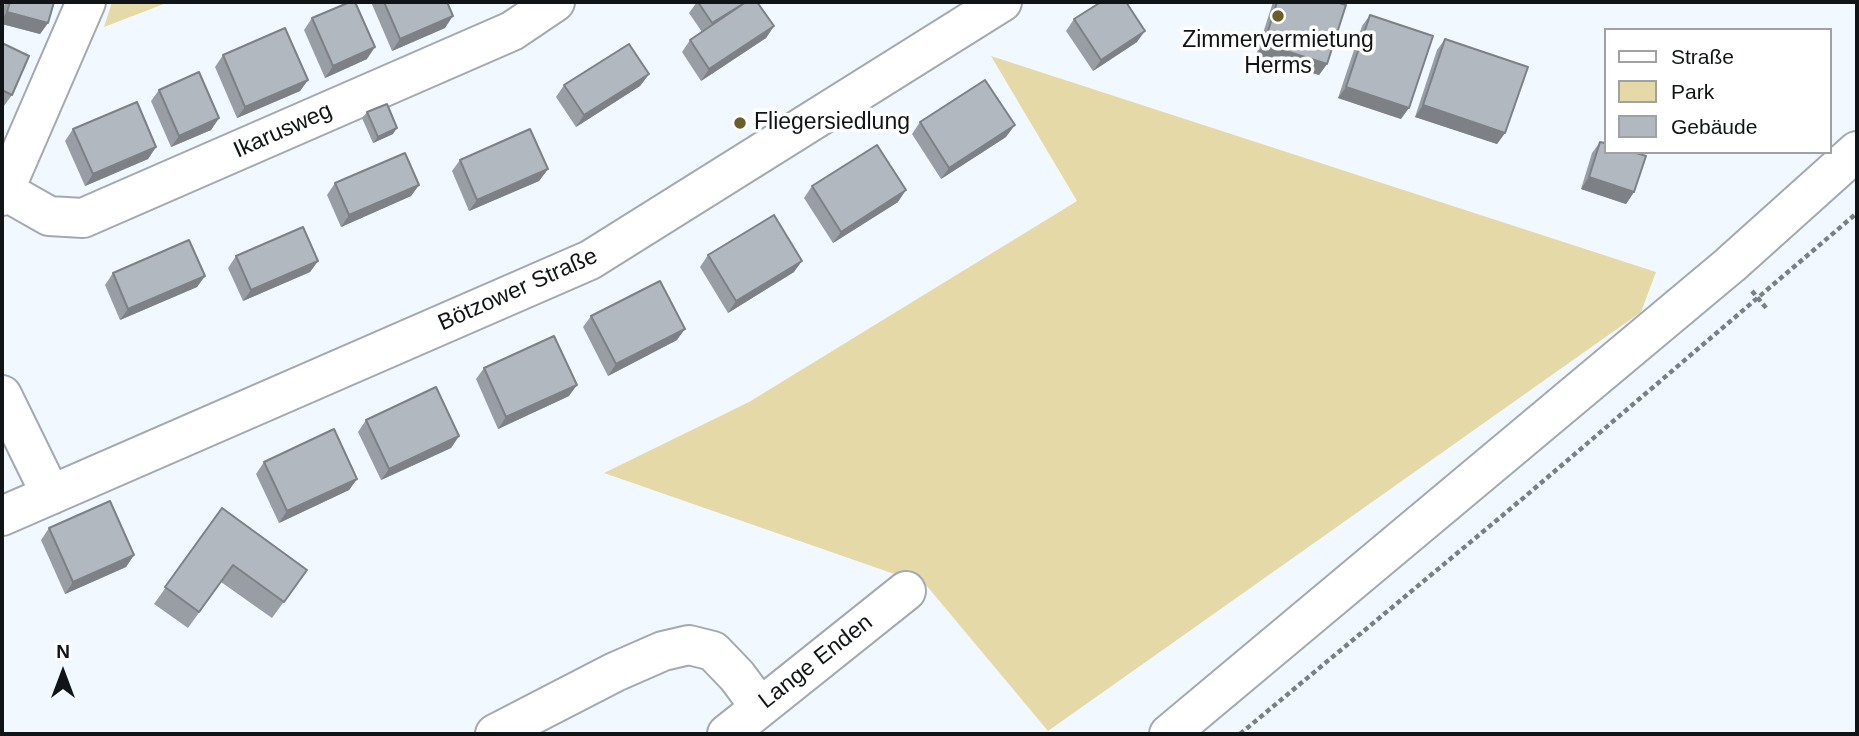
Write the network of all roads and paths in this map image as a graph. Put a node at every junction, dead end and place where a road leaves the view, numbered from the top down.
1 (86, 2) edge
2 (555, 2) edge
3 (1002, 2) edge
4 (960, 13) edge
5 (1857, 151) edge
6 (3, 194) edge
7 (1857, 213) edge
8 (2, 395) edge
9 (51, 495) junction
10 (2, 516) edge
11 (906, 591) dead end
12 (760, 707) junction
13 (495, 734) edge
14 (727, 734) edge
15 (1168, 734) edge
16 (1240, 734) edge

1 - 6 street
2 - 6 street, Ikarusweg
3 - 4 street, Bötzower Straße
4 - 9 street, Bötzower Straße
5 - 15 street
7 - 16 path
8 - 9 street
9 - 10 street, Bötzower Straße
11 - 12 street, Lange Enden
12 - 13 street
12 - 14 street, Lange Enden

